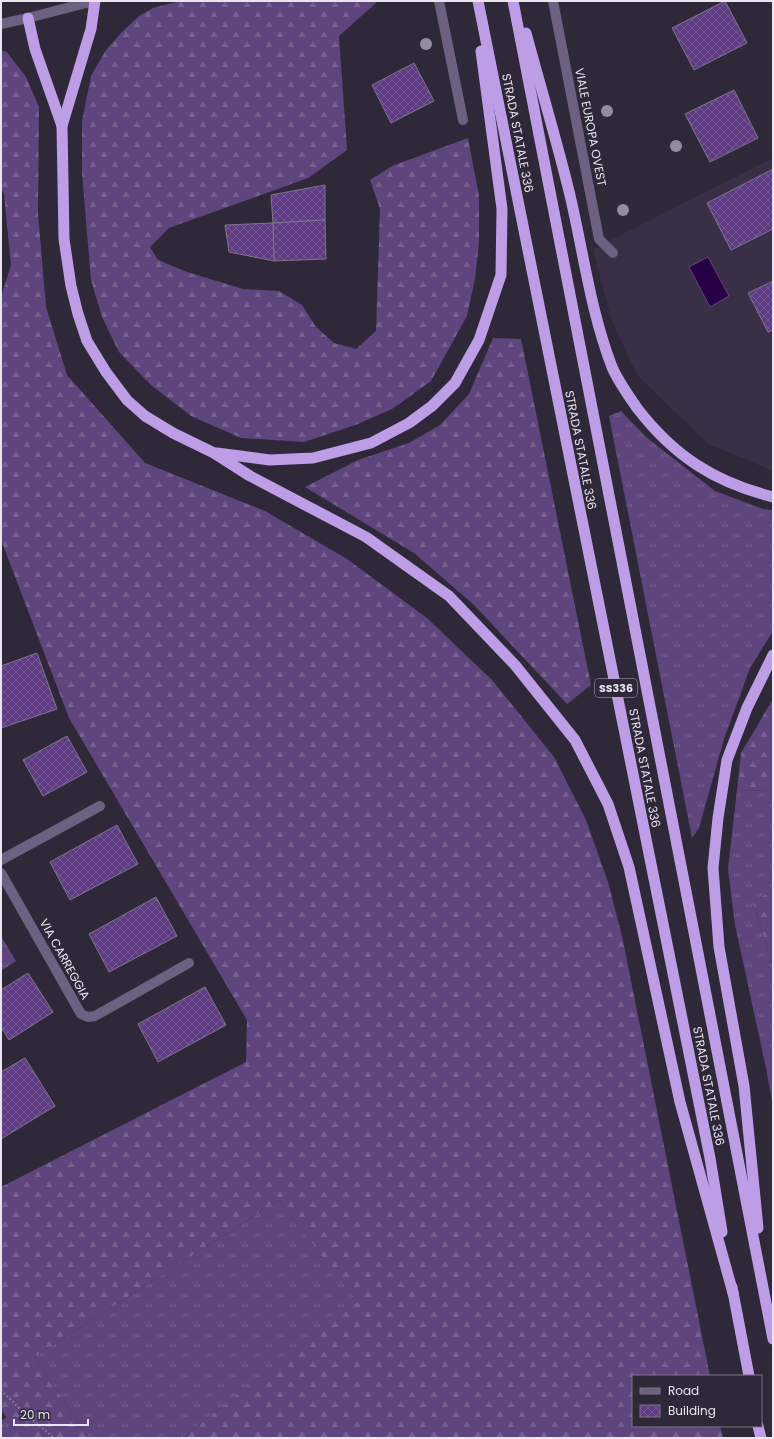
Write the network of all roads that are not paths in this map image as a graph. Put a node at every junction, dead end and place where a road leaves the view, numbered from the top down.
1 (94, 1) edge
2 (439, 1) edge
3 (475, 1) edge
4 (478, 1) edge
5 (513, 1) edge
6 (517, 1) edge
7 (553, 1) edge
8 (28, 18) junction
9 (1, 24) edge
10 (463, 120) dead end
11 (62, 126) junction
12 (613, 253) dead end
13 (214, 453) junction
14 (773, 496) edge
15 (773, 655) edge
16 (100, 806) dead end
17 (1, 860) edge
18 (1, 873) edge
19 (189, 963) dead end
20 (763, 1290) junction
21 (733, 1293) junction
22 (773, 1339) edge
23 (749, 1375) edge
24 (758, 1427) edge
25 (761, 1438) edge

1 - 8 street
1 - 11 highway
2 - 10 street
3 - 13 highway
4 - 21 highway, STRADA STATALE 336 / SS336
5 - 20 highway, STRADA STATALE 336 / SS336
6 - 14 highway
7 - 12 street, VIALE EUROPA OVEST
8 - 9 street
8 - 11 highway
11 - 13 highway
13 - 21 highway
15 - 20 highway
16 - 17 street
18 - 19 street, VIA CARREGGIA
20 - 22 highway, STRADA STATALE 336 / SS336
21 - 23 highway, STRADA STATALE 336 / SS336
24 - 25 highway

